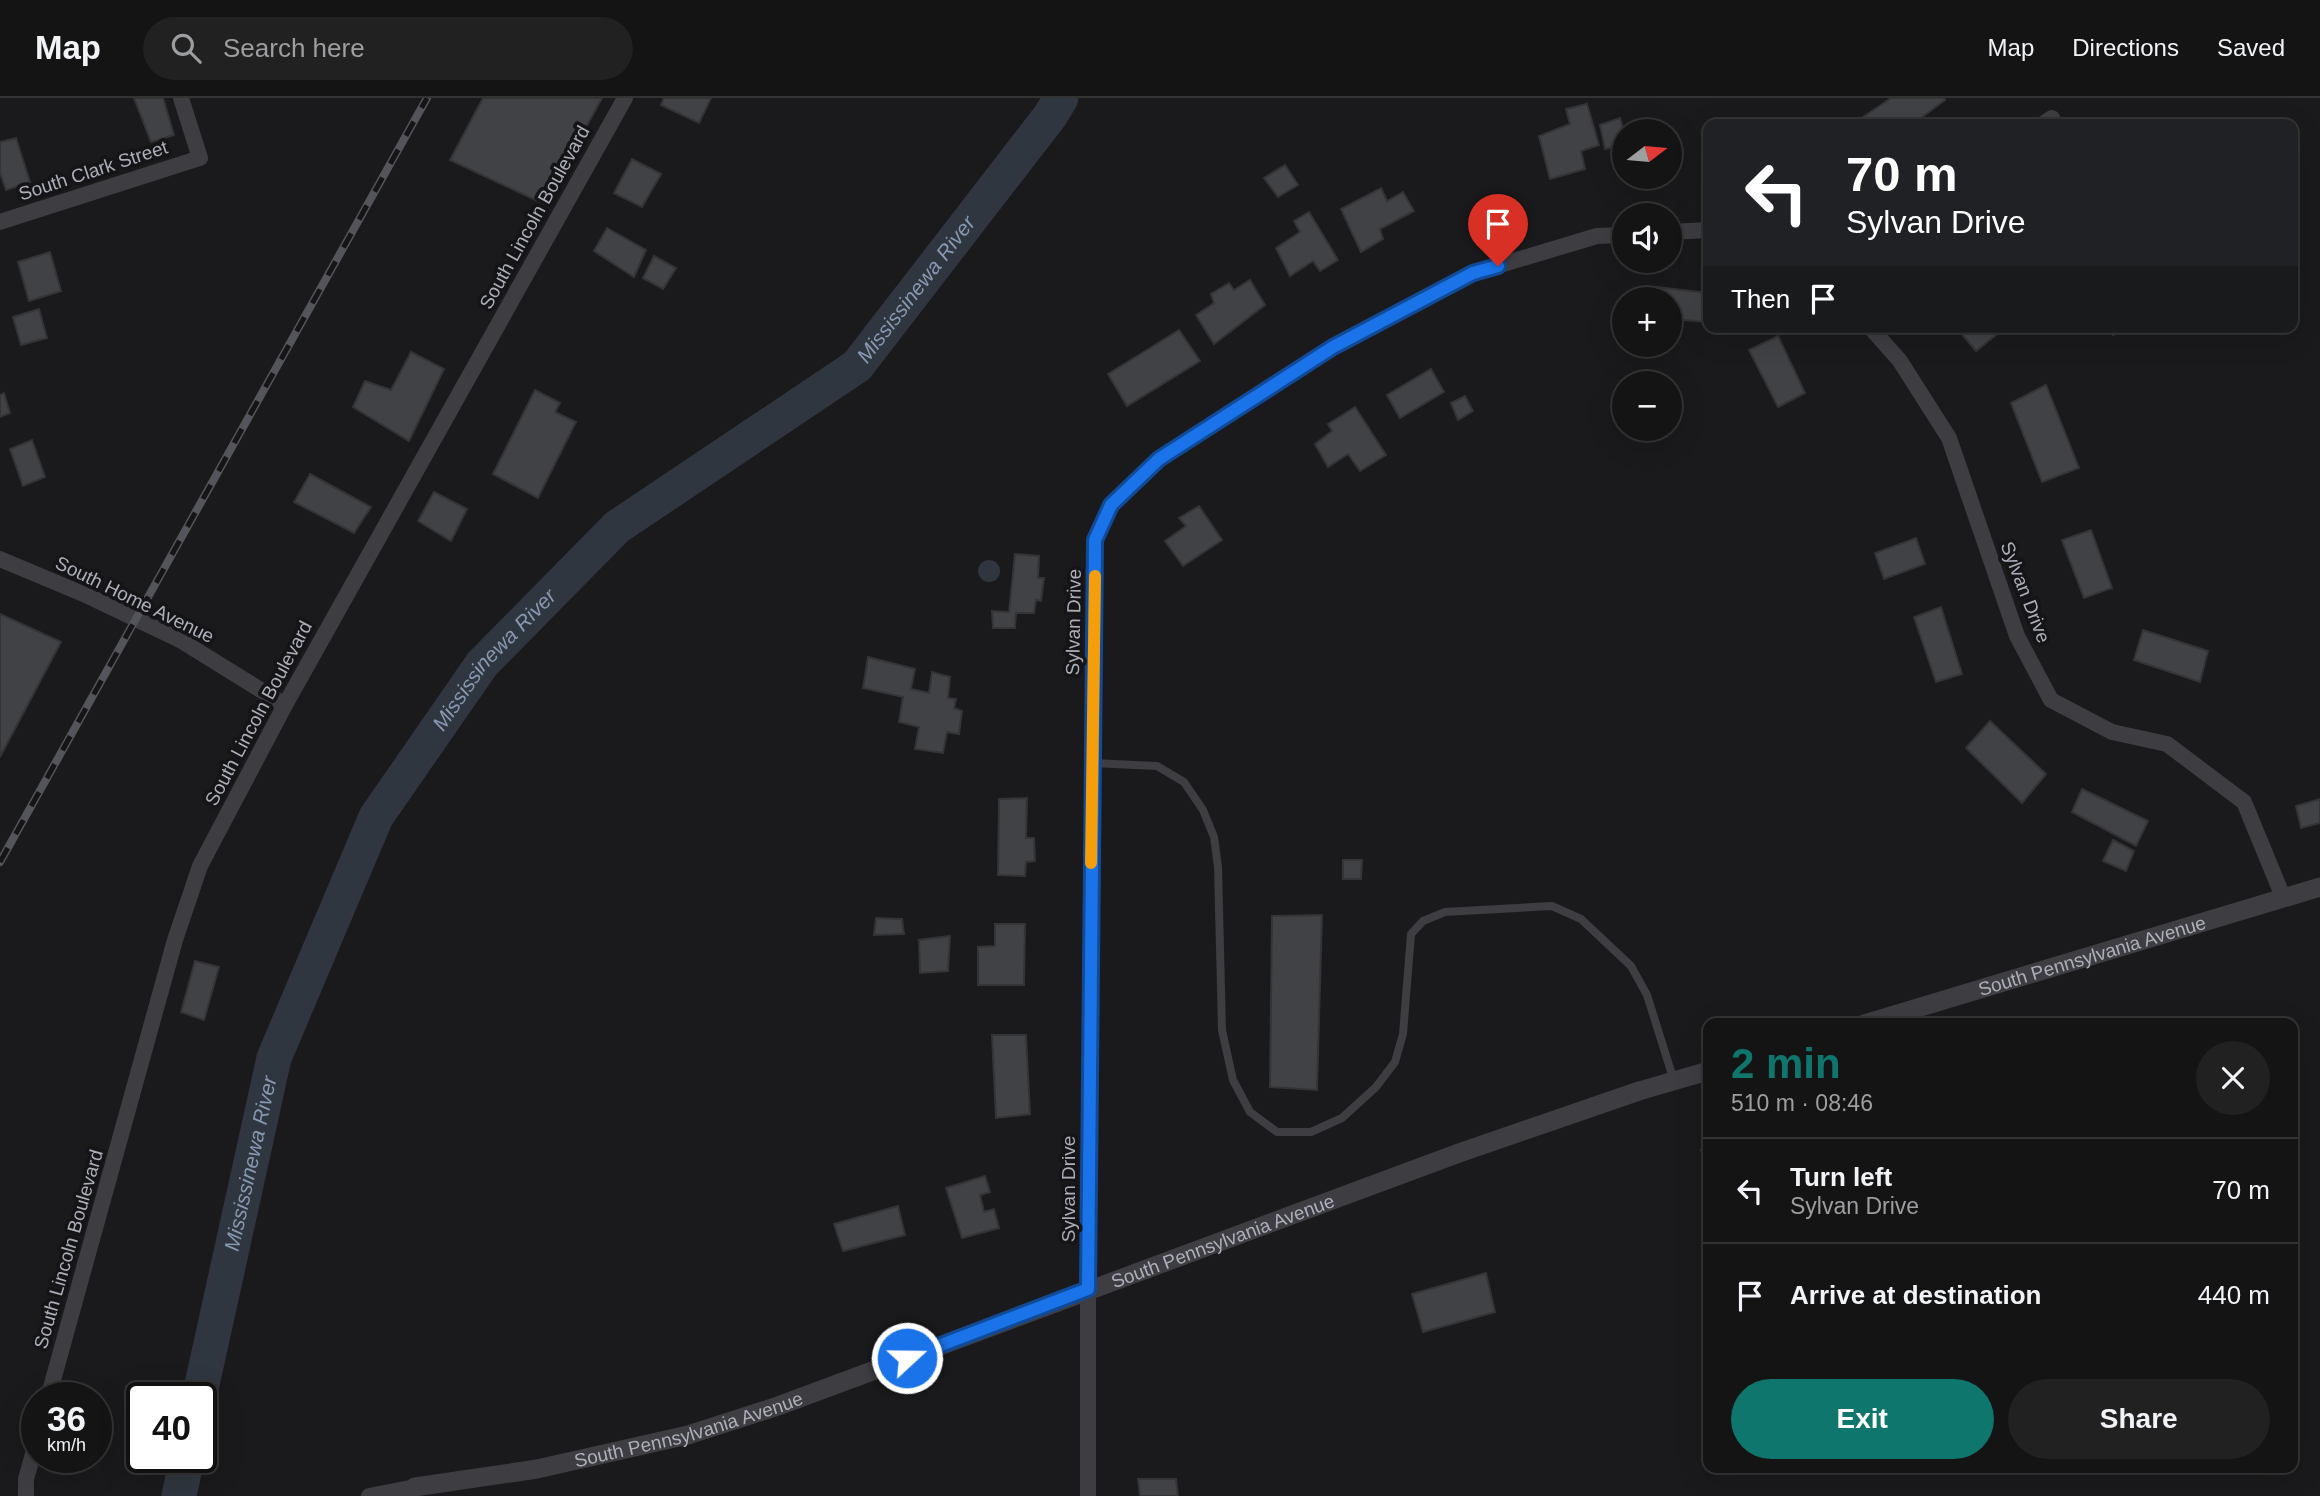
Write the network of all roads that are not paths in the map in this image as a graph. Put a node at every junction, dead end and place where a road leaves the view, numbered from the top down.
1 (181, 98) edge
2 (625, 98) edge
3 (0, 222) edge
4 (1703, 230) edge
5 (1682, 231) edge
6 (1612, 235) edge
7 (1875, 333) edge
8 (0, 559) edge
9 (285, 705) junction
10 (1092, 763) junction
11 (2320, 887) edge
12 (2283, 897) junction
13 (1884, 1018) edge
14 (1703, 1072) edge
15 (1674, 1081) junction
16 (1088, 1289) junction
17 (52, 1382) edge
18 (28, 1473) edge
19 (415, 1487) joint
20 (26, 1496) edge
21 (369, 1496) edge
22 (1088, 1496) edge

1 - 3 street, South Clark Street
2 - 9 street, South Lincoln Boulevard
4 - 5 street
6 - 10 street, Sylvan Drive
7 - 12 street, Sylvan Drive
8 - 9 street, South Home Avenue
9 - 17 street, South Lincoln Boulevard
10 - 15 lane
10 - 16 street, Sylvan Drive
11 - 12 street, South Pennsylvania Avenue
12 - 13 street, South Pennsylvania Avenue
14 - 15 street, South Pennsylvania Avenue
15 - 16 street, South Pennsylvania Avenue
16 - 19 street, South Pennsylvania Avenue
16 - 22 street, Sylvan Drive
18 - 20 street
19 - 21 street, South Pennsylvania Avenue

